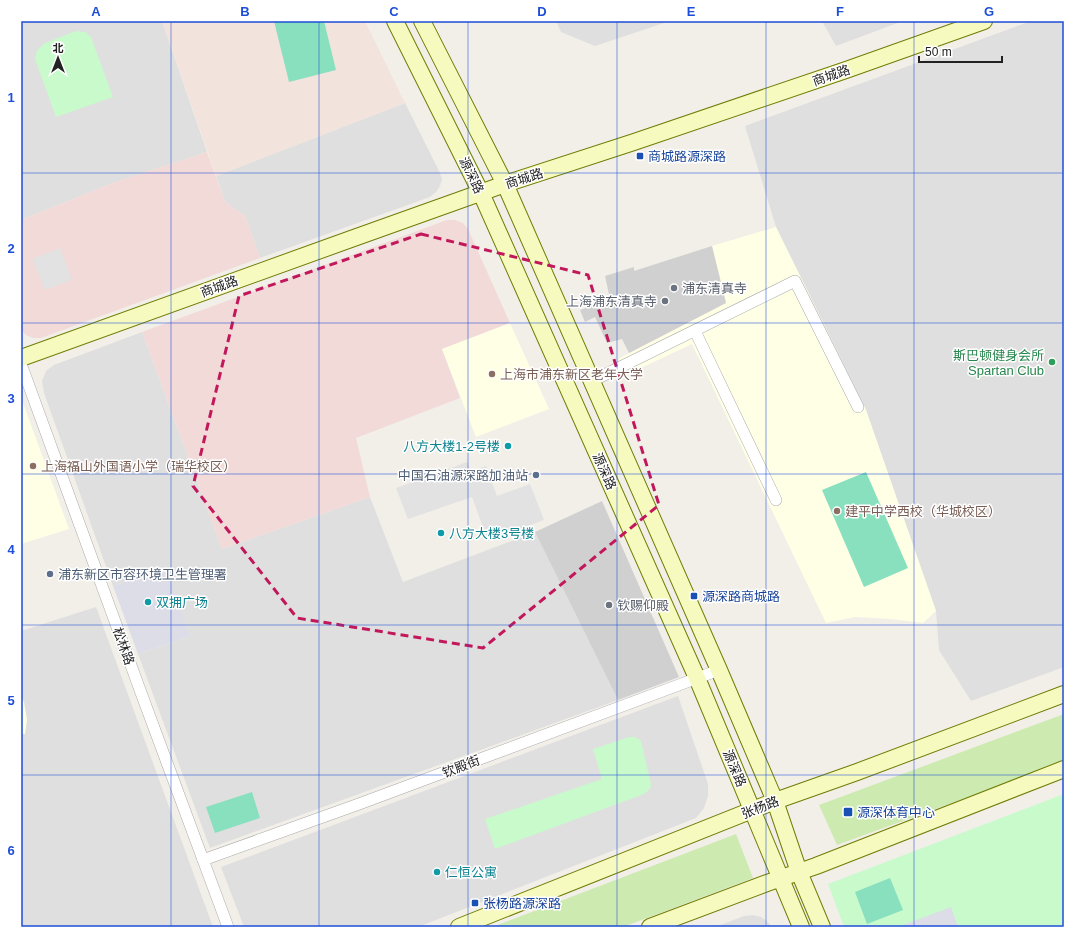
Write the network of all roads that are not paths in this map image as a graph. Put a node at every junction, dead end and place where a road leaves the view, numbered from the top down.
1 (395, 21) edge
2 (422, 21) edge
3 (984, 21) edge
4 (505, 184) junction
5 (481, 193) junction
6 (695, 332) junction
7 (21, 358) edge
8 (21, 364) edge
9 (592, 381) junction
10 (858, 407) dead end
11 (776, 500) dead end
12 (719, 670) junction
13 (697, 678) junction
14 (1064, 694) edge
15 (1064, 769) edge
16 (775, 801) junction
17 (752, 809) junction
18 (203, 860) junction
19 (799, 872) junction
20 (781, 878) junction
21 (228, 927) edge
22 (459, 927) edge
23 (650, 927) edge
24 (801, 927) edge
25 (822, 927) edge

1 - 5 main road, 源深路
2 - 4 main road, 源深路
3 - 4 main road, 商城路
4 - 5 main road, 商城路
4 - 9 main road, 源深路
5 - 7 main road, 商城路
5 - 13 main road, 源深路
6 - 9 street
6 - 10 street
6 - 11 street
8 - 18 street, 松林路
9 - 12 main road, 源深路
12 - 13 street, 钦殿街
12 - 16 main road, 源深路
13 - 17 main road, 源深路
13 - 18 street, 钦殿街
14 - 16 main road, 张杨路
15 - 19 main road
16 - 17 main road, 张杨路
16 - 19 main road, 源深路
17 - 20 main road, 源深路
17 - 22 main road, 张杨路
18 - 21 street, 松林路
19 - 20 main road
19 - 25 main road, 源深路
20 - 23 main road
20 - 24 main road, 源深路

